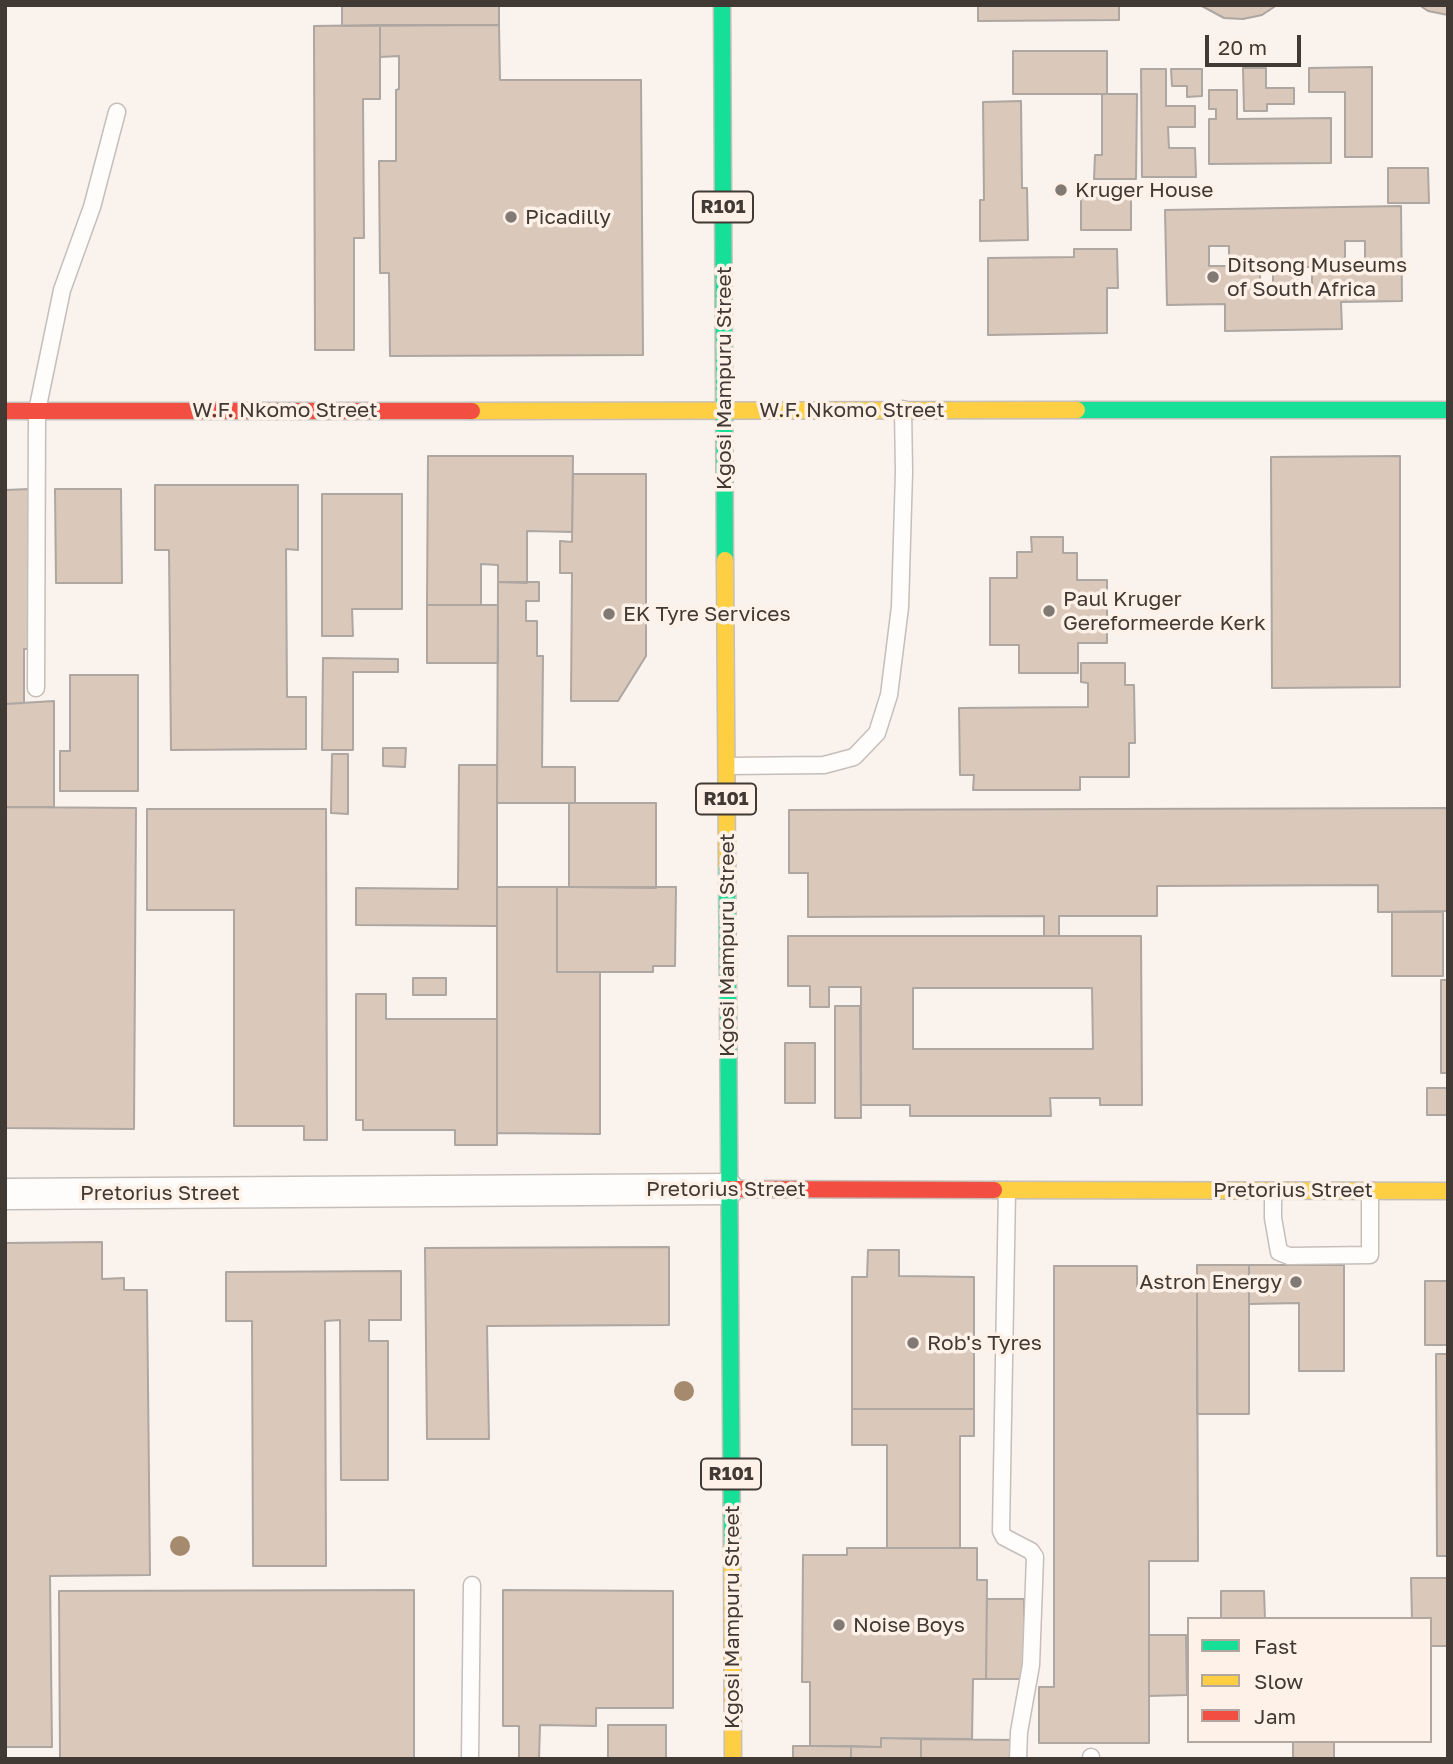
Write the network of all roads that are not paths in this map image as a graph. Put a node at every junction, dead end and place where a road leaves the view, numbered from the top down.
1 (722, 5) edge
2 (117, 111) dead end
3 (903, 409) junction
4 (724, 410) junction
5 (1448, 410) edge
6 (5, 411) edge
7 (37, 411) junction
8 (36, 688) dead end
9 (726, 766) junction
10 (728, 1189) junction
11 (1007, 1189) junction
12 (1273, 1191) junction
13 (1370, 1191) junction
14 (1448, 1191) edge
15 (5, 1194) edge
16 (472, 1586) dead end
17 (470, 1759) edge
18 (733, 1759) edge
19 (1018, 1759) edge

1 - 4 main road, Kgosi Mampuru Street / R101
2 - 7 lane
3 - 4 main road, W.F. Nkomo Street
3 - 5 main road, W.F. Nkomo Street
3 - 9 lane
4 - 7 main road, W.F. Nkomo Street
4 - 9 main road, Kgosi Mampuru Street / R101
6 - 7 main road, W.F. Nkomo Street
7 - 8 lane
9 - 10 main road, Kgosi Mampuru Street / R101
10 - 11 main road, Pretorius Street
10 - 15 street, Pretorius Street
10 - 18 main road, Kgosi Mampuru Street / R101
11 - 12 main road, Pretorius Street
11 - 19 lane
12 - 13 main road, Pretorius Street
12 - 13 lane
13 - 14 main road, Pretorius Street
16 - 17 lane

